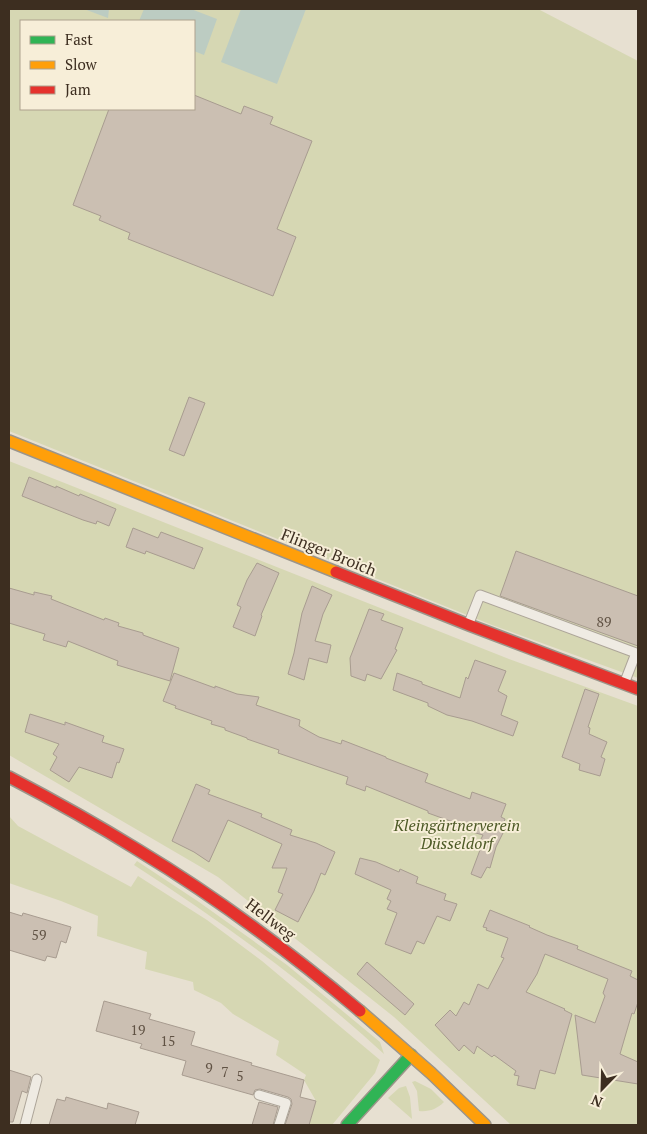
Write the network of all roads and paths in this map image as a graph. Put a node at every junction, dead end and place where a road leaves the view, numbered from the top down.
1 (9, 441) edge
2 (469, 625) junction
3 (624, 684) junction
4 (638, 689) edge
5 (9, 777) edge
6 (411, 1055) junction
7 (37, 1079) dead end
8 (259, 1095) dead end
9 (25, 1125) edge
10 (279, 1125) edge
11 (347, 1125) edge
12 (484, 1125) edge

1 - 2 street, Flinger Broich
2 - 3 street, Flinger Broich
2 - 3 lane
3 - 4 street, Flinger Broich
5 - 6 street, Hellweg
6 - 11 street
6 - 12 street, Hellweg
7 - 9 lane
8 - 10 lane

